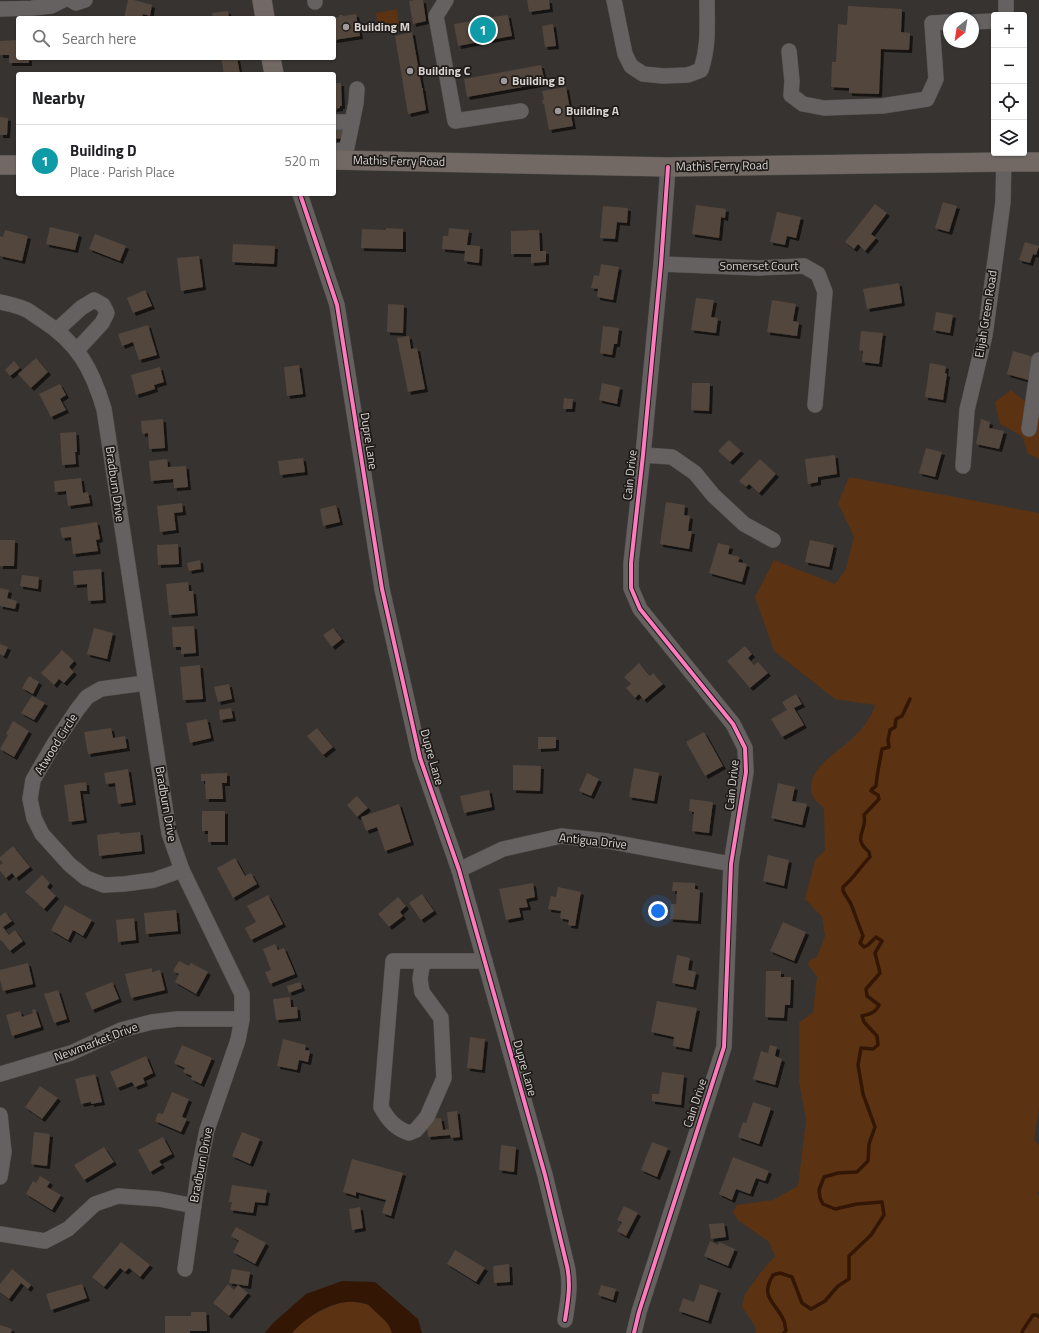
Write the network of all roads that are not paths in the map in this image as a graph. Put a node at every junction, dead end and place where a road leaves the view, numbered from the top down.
1 (63, 0) edge
2 (71, 0) edge
3 (85, 0) edge
4 (262, 0) edge
5 (446, 0) edge
6 (614, 0) edge
7 (707, 0) edge
8 (1006, 0) edge
9 (0, 8) edge
10 (1006, 12) edge
11 (265, 16) edge
12 (991, 21) edge
13 (943, 22) edge
14 (979, 22) edge
15 (789, 51) dead end
16 (271, 60) edge
17 (274, 72) edge
18 (357, 89) dead end
19 (521, 111) dead end
20 (336, 122) edge
21 (352, 122) junction
22 (336, 151) edge
23 (1004, 157) edge
24 (336, 160) edge
25 (1039, 162) edge
26 (0, 165) edge
27 (16, 165) edge
28 (668, 167) junction
29 (301, 196) edge
30 (661, 264) junction
31 (0, 302) edge
32 (57, 330) junction
33 (77, 350) junction
34 (1039, 360) edge
35 (815, 405) dead end
36 (1029, 429) dead end
37 (643, 455) junction
38 (963, 466) dead end
39 (773, 540) dead end
40 (145, 683) junction
41 (731, 864) junction
42 (182, 870) junction
43 (459, 870) junction
44 (423, 961) junction
45 (485, 961) junction
46 (242, 1019) junction
47 (0, 1074) edge
48 (0, 1115) edge
49 (0, 1178) edge
50 (194, 1206) junction
51 (0, 1234) edge
52 (185, 1269) dead end
53 (565, 1320) dead end
54 (634, 1333) edge

1 - 9 street
2 - 3 street
4 - 11 main road
5 - 19 street
6 - 7 street
8 - 10 street
12 - 14 street
13 - 15 street
16 - 17 main road
18 - 21 street
20 - 21 street
21 - 22 street
23 - 25 main road, Mathis Ferry Road
23 - 28 main road, Mathis Ferry Road
23 - 38 street, Elijah Green Road
24 - 28 main road, Mathis Ferry Road
26 - 27 main road
28 - 30 street, Cain Drive
29 - 43 street, Dupre Lane
30 - 35 street, Somerset Court
30 - 37 street, Cain Drive
31 - 32 street, Bradburn Drive
32 - 33 street, Bradburn Drive
32 - 33 street
33 - 40 street, Bradburn Drive
34 - 36 street
37 - 39 street
37 - 41 street, Cain Drive
40 - 42 street, Bradburn Drive
40 - 42 street, Atwood Circle
41 - 43 street, Antigua Drive
41 - 54 street, Cain Drive
42 - 46 street, Bradburn Drive
43 - 45 street, Dupre Lane
44 - 44 street
44 - 45 street
45 - 53 street, Dupre Lane
46 - 47 street, Newmarket Drive
46 - 50 street, Bradburn Drive
48 - 49 street
50 - 51 street
50 - 52 street, Bradburn Drive

